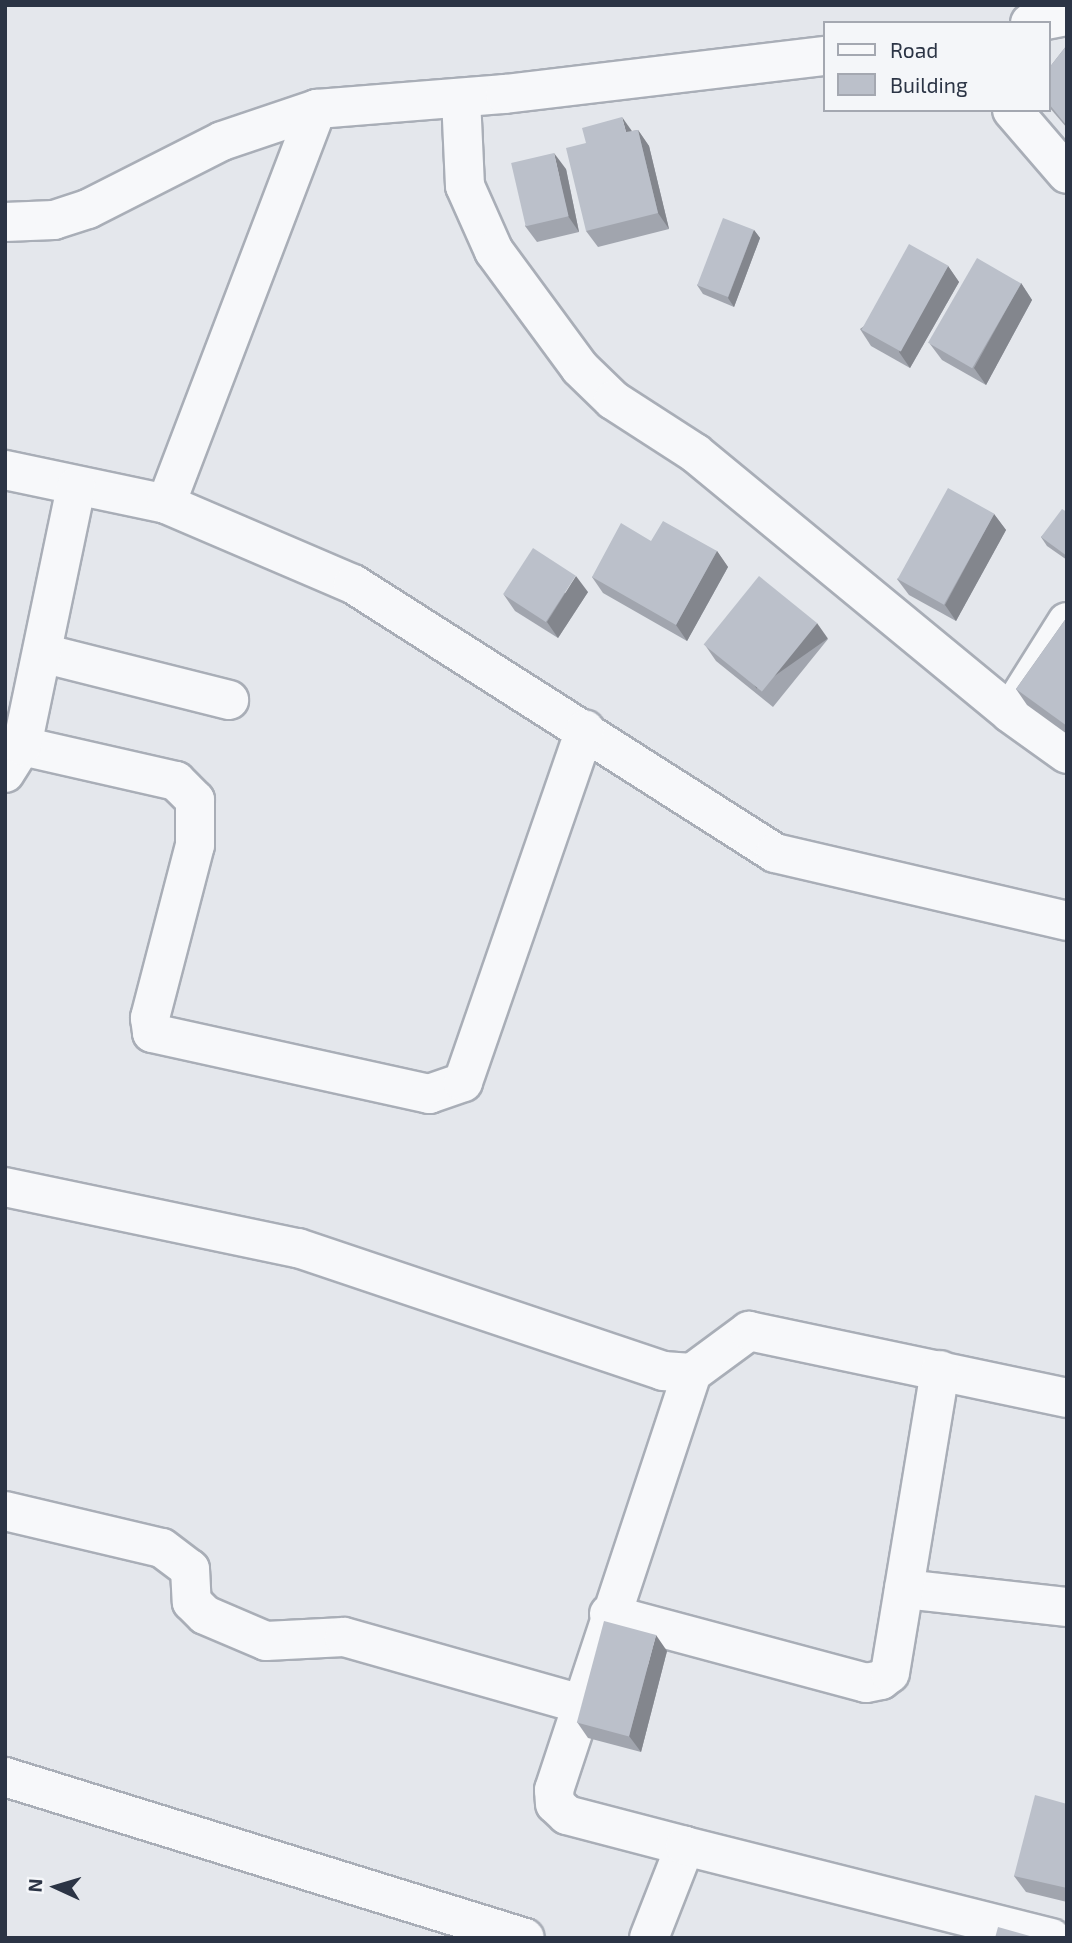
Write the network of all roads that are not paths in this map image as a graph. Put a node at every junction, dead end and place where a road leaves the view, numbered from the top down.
1 (824, 56) edge
2 (461, 98) junction
3 (317, 109) junction
4 (1015, 112) edge
5 (1067, 174) edge
6 (5, 222) edge
7 (5, 470) edge
8 (76, 487) junction
9 (166, 504) junction
10 (1067, 622) edge
11 (42, 653) junction
12 (229, 700) dead end
13 (1010, 713) junction
14 (585, 729) junction
15 (1067, 754) edge
16 (13, 759) edge
17 (1065, 910) edge
18 (5, 1187) edge
19 (940, 1370) junction
20 (692, 1373) junction
21 (1067, 1398) edge
22 (5, 1511) edge
23 (904, 1589) junction
24 (1067, 1607) edge
25 (609, 1614) junction
26 (580, 1704) junction
27 (5, 1777) edge
28 (685, 1846) junction
29 (525, 1938) edge
30 (649, 1938) edge
31 (1052, 1938) edge

1 - 2 street
2 - 3 street
2 - 13 street
3 - 6 street
3 - 9 street
4 - 5 street
7 - 8 street
8 - 9 street
8 - 11 street
9 - 14 street
10 - 13 street
11 - 12 street
11 - 16 street
13 - 15 street
14 - 16 street
14 - 17 street
18 - 20 street
19 - 20 street
19 - 21 street
19 - 23 street
20 - 25 street
22 - 26 street
23 - 24 street
23 - 25 street
25 - 26 street
26 - 28 street
27 - 29 street
28 - 30 street
28 - 31 street

